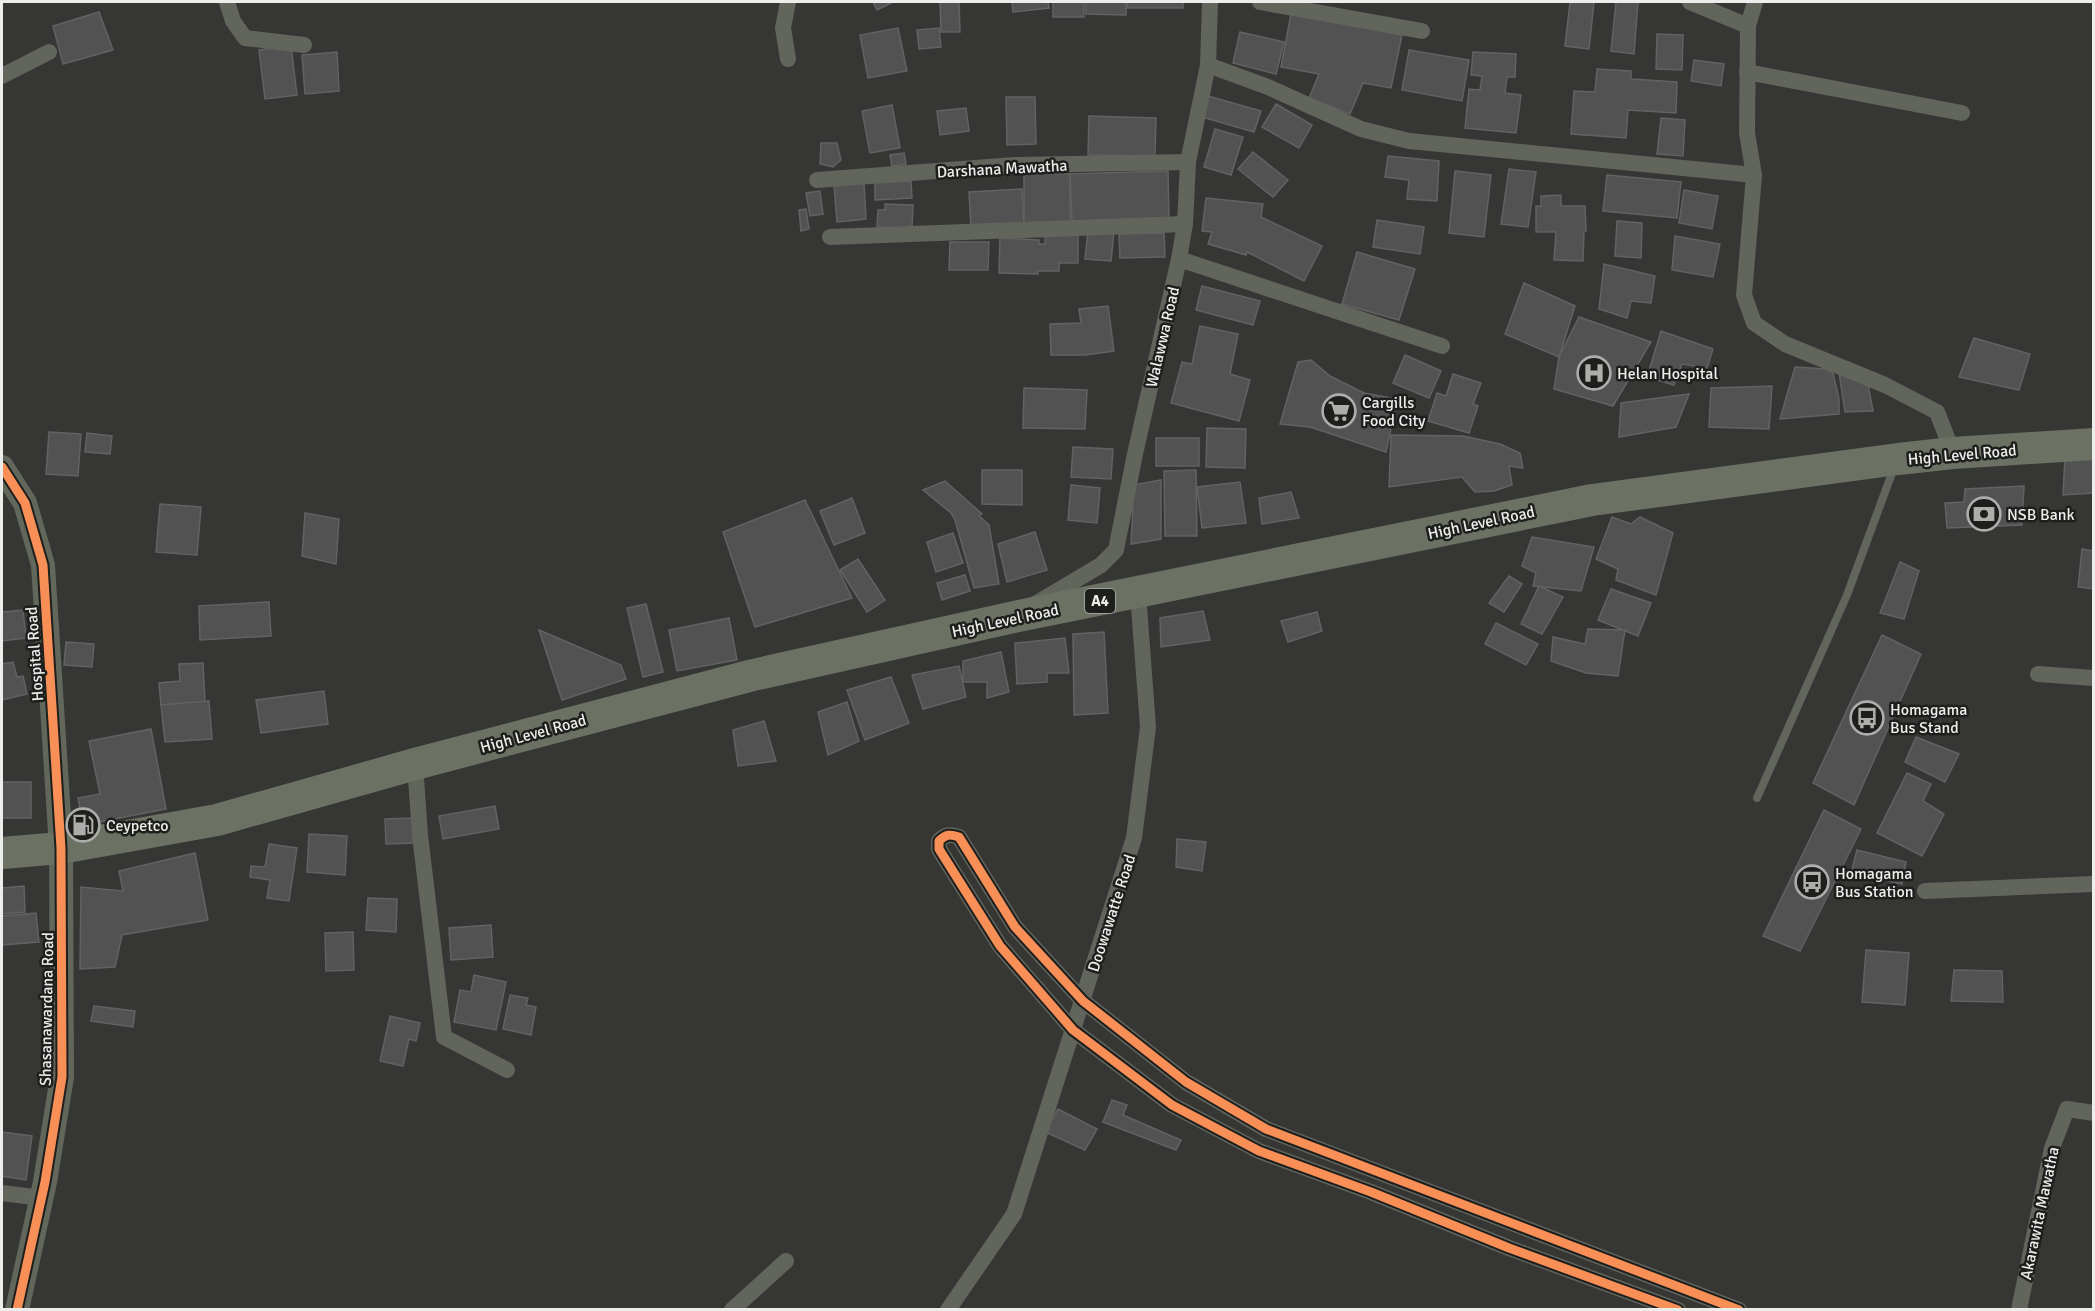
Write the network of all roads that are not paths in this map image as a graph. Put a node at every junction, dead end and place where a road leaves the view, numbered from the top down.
1 (227, 2) edge
2 (788, 2) edge
3 (1210, 2) edge
4 (1260, 2) edge
5 (1690, 2) edge
6 (1755, 2) edge
7 (1748, 26) junction
8 (1422, 31) dead end
9 (304, 45) dead end
10 (49, 52) dead end
11 (788, 59) dead end
12 (1208, 65) junction
13 (1747, 72) junction
14 (2, 76) edge
15 (1962, 113) dead end
16 (1188, 162) junction
17 (1754, 175) junction
18 (817, 180) dead end
19 (1185, 224) junction
20 (830, 237) dead end
21 (1179, 259) junction
22 (1442, 346) dead end
23 (2094, 444) edge
24 (1953, 453) junction
25 (1898, 459) junction
26 (2, 467) edge
27 (1138, 594) junction
28 (1014, 617) junction
29 (2038, 674) dead end
30 (2094, 678) edge
31 (415, 764) junction
32 (1757, 798) dead end
33 (61, 848) junction
34 (2, 853) edge
35 (2094, 884) edge
36 (1925, 891) dead end
37 (1083, 1001) junction
38 (1072, 1030) junction
39 (507, 1070) dead end
40 (2094, 1113) edge
41 (2, 1193) edge
42 (41, 1198) junction
43 (786, 1261) dead end
44 (17, 1310) edge
45 (732, 1310) edge
46 (948, 1310) edge
47 (1678, 1310) edge
48 (1739, 1310) edge
49 (2019, 1310) edge

1 - 9 street
2 - 11 street
3 - 12 street, Walawwa Road
4 - 8 street
5 - 7 street
6 - 7 street
7 - 13 street
10 - 14 street
12 - 16 street, Walawwa Road
12 - 17 street
13 - 15 street
13 - 17 street
16 - 18 street, Darshana Mawatha
16 - 19 street, Walawwa Road
17 - 24 street
19 - 20 street
19 - 21 street, Walawwa Road
21 - 22 street
21 - 28 street, Walawwa Road
23 - 24 highway, High Level Road / A4
24 - 25 highway, High Level Road / A4
25 - 27 highway, High Level Road / A4
25 - 32 lane
26 - 33 street, Hospital Road
27 - 28 highway, High Level Road / A4
27 - 37 street, Doowawatte Road
28 - 31 highway, High Level Road / A4
29 - 30 street
31 - 33 highway, High Level Road / A4
31 - 39 street
33 - 34 highway, High Level Road / A4
33 - 42 street, Shasanawardana Road
35 - 36 street
37 - 38 street, Doowawatte Road
37 - 38 street
37 - 48 street
38 - 46 street, Doowawatte Road
38 - 47 street
40 - 49 street, Akarawita Mawatha
41 - 42 street
42 - 44 street, Shasanawardana Road
43 - 45 street

